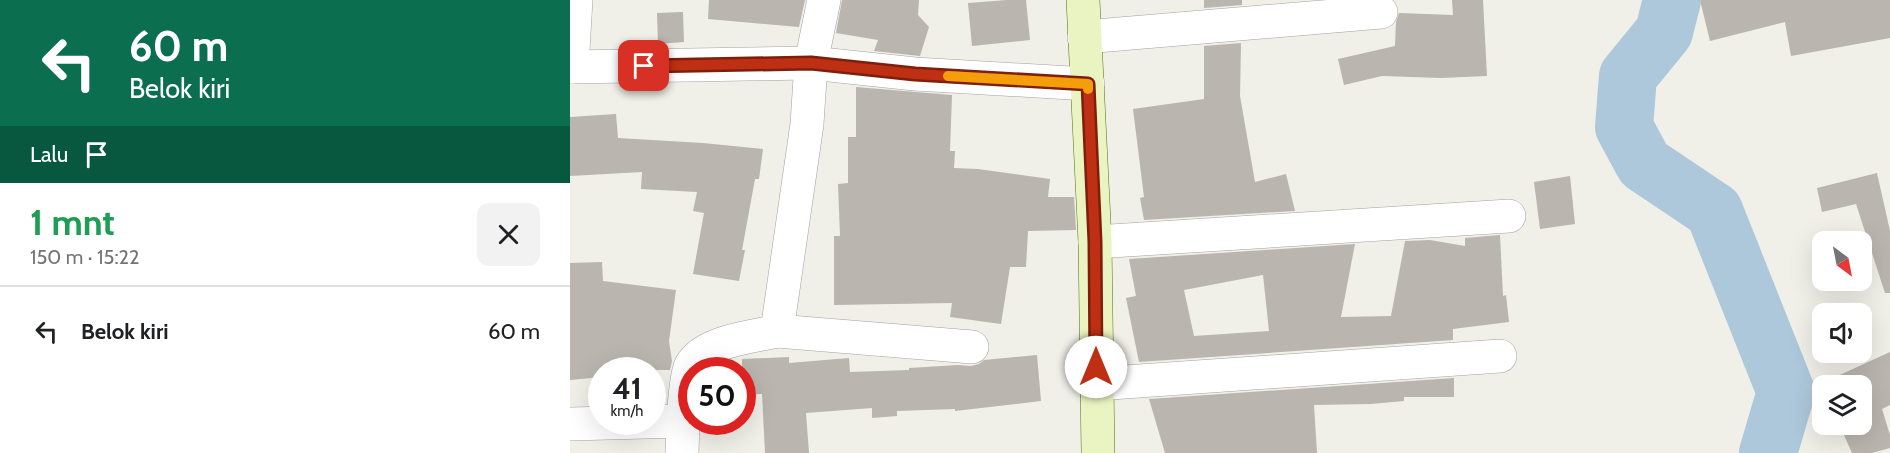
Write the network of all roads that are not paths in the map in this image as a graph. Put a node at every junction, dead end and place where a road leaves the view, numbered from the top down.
1 (576, 0) edge
2 (824, 0) edge
3 (1083, 0) edge
4 (1381, 12) dead end
5 (1084, 37) junction
6 (811, 63) junction
7 (571, 67) edge
8 (1088, 84) junction
9 (1509, 216) dead end
10 (1095, 242) junction
11 (777, 331) junction
12 (972, 347) dead end
13 (1500, 356) dead end
14 (698, 357) edge
15 (1096, 384) junction
16 (678, 421) edge
17 (570, 424) edge
18 (683, 435) edge
19 (682, 453) edge
20 (1098, 453) edge

1 - 7 street
2 - 6 street
3 - 5 main road
4 - 5 street
5 - 8 main road
6 - 7 street
6 - 8 street
6 - 11 street
8 - 10 main road
9 - 10 street
10 - 15 main road
11 - 12 street
11 - 14 street
13 - 15 street
15 - 20 main road
16 - 17 street
18 - 19 street

